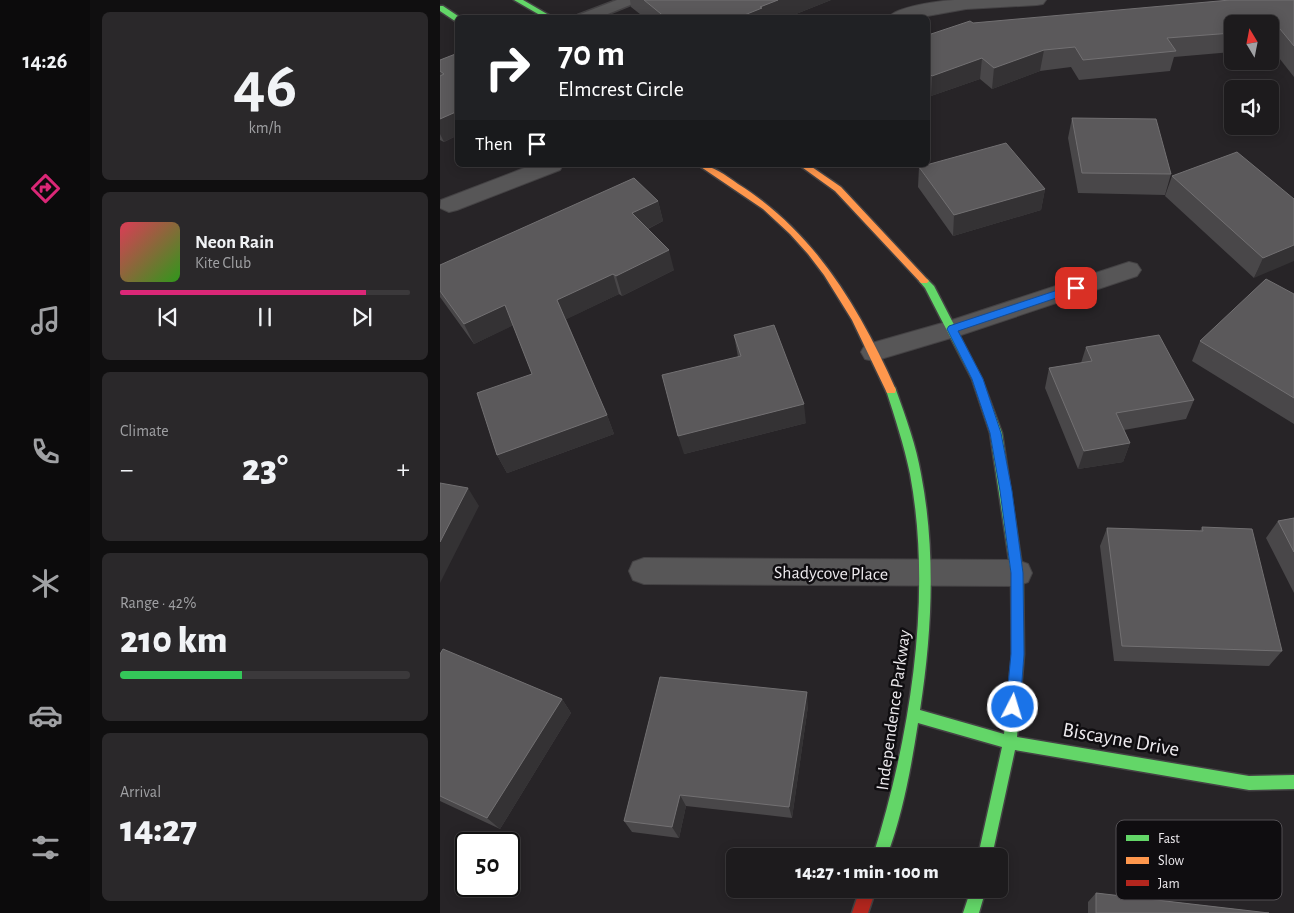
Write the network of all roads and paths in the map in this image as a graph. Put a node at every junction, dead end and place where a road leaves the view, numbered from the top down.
1 (518, 0) edge
2 (630, 0) edge
3 (1037, 0) edge
4 (440, 8) edge
5 (546, 15) edge
6 (591, 15) edge
7 (912, 15) edge
8 (455, 16) edge
9 (547, 167) edge
10 (705, 167) edge
11 (806, 167) edge
12 (449, 205) dead end
13 (1129, 270) dead end
14 (952, 329) junction
15 (874, 352) junction
16 (644, 571) dead end
17 (1017, 573) junction
18 (924, 574) junction
19 (914, 715) junction
20 (1010, 742) junction
21 (1294, 782) edge
22 (883, 848) edge
23 (987, 848) edge
24 (865, 898) edge
25 (975, 898) edge
26 (860, 913) edge
27 (971, 913) edge

1 - 5 main road
2 - 6 lane
3 - 7 street
4 - 8 main road
9 - 12 street
10 - 15 main road, Independence Parkway
11 - 14 main road
13 - 14 street
14 - 15 street
14 - 17 main road
15 - 18 main road, Independence Parkway
16 - 18 street, Shadycove Place
17 - 18 street, Shadycove Place
17 - 20 main road
18 - 19 main road, Independence Parkway
19 - 20 main road, Biscayne Drive
19 - 22 main road, Independence Parkway
20 - 21 main road, Biscayne Drive
20 - 23 main road
24 - 26 main road
25 - 27 main road

